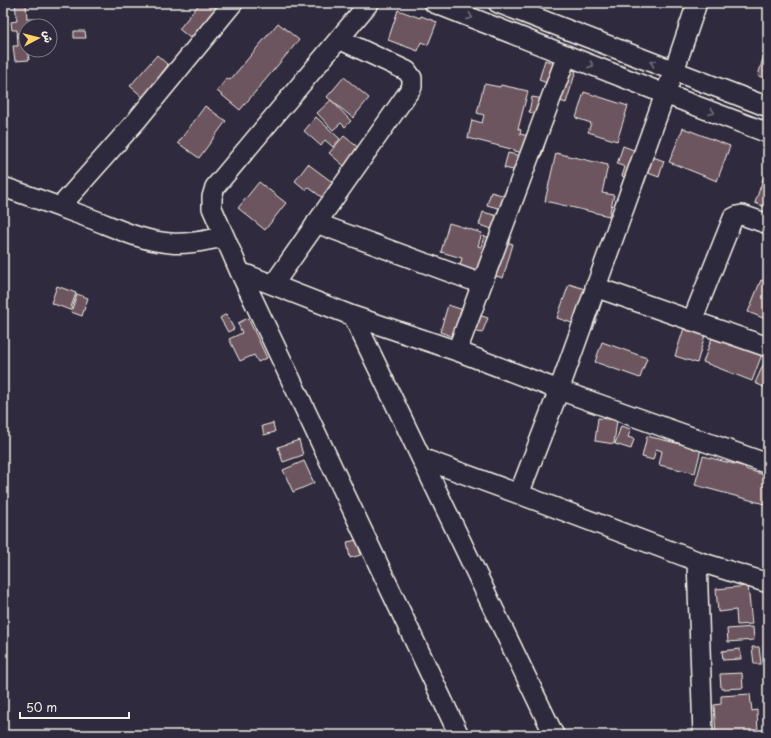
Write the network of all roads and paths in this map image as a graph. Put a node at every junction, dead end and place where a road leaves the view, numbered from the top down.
1 (233, 3) edge
2 (370, 3) edge
3 (434, 3) edge
4 (499, 3) edge
5 (697, 3) edge
6 (501, 30) junction
7 (339, 39) junction
8 (567, 56) junction
9 (674, 71) junction
10 (665, 94) junction
11 (768, 107) edge
12 (768, 133) edge
13 (3, 187) edge
14 (60, 206) junction
15 (316, 223) junction
16 (768, 224) edge
17 (224, 237) junction
18 (240, 272) junction
19 (482, 284) junction
20 (273, 285) junction
21 (595, 287) junction
22 (353, 316) junction
23 (692, 321) junction
24 (768, 347) edge
25 (457, 351) junction
26 (559, 390) junction
27 (421, 458) junction
28 (768, 464) edge
29 (519, 494) junction
30 (697, 561) junction
31 (768, 583) edge
32 (459, 735) edge
33 (554, 735) edge
34 (704, 735) edge

1 - 14 street
2 - 7 street
3 -> 6 street
4 - 6 street
9 -> 4 street
5 - 9 street
6 - 8 street
7 - 15 street
7 - 17 street
8 -> 10 street
8 - 19 street
9 - 10 street
9 - 11 street
10 -> 12 street
10 - 21 street
13 - 14 street
14 - 17 street
15 - 19 street
15 - 20 street
16 - 23 street
17 - 18 street
18 - 20 street
18 - 32 street
19 - 25 street
20 - 22 street
21 - 23 street
21 - 26 street
22 - 25 street
22 - 27 street
23 - 24 street
25 - 26 street
26 - 28 street
26 - 29 street
27 - 29 street
27 - 33 street
29 - 30 street
30 - 31 street
30 - 34 street

